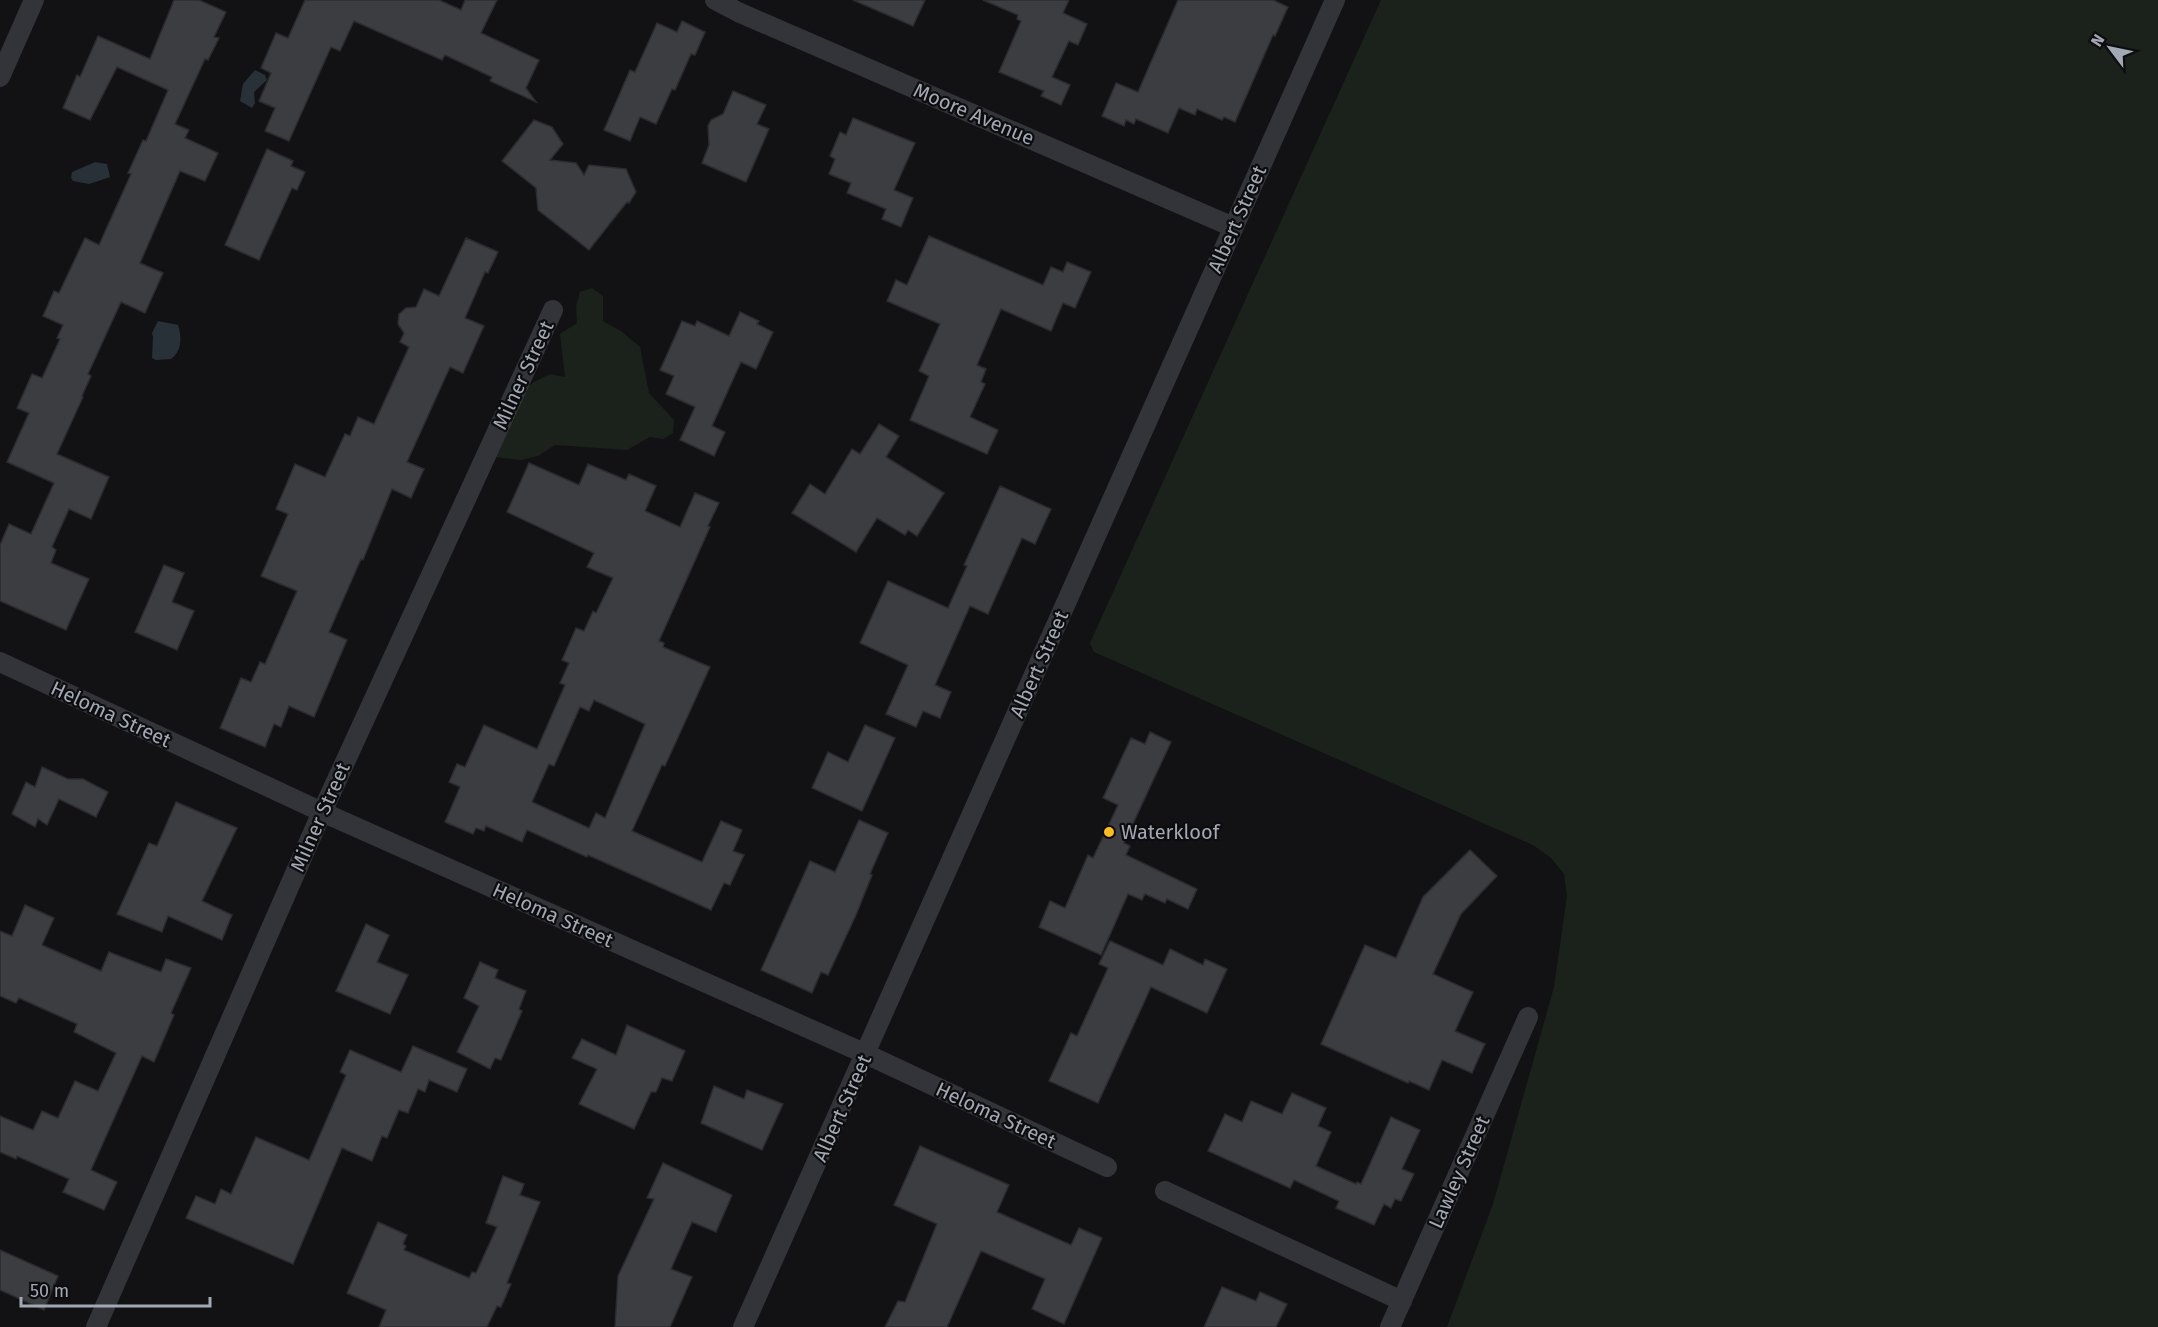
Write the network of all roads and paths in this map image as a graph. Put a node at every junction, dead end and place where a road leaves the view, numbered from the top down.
1 (34, 0) edge
2 (715, 0) edge
3 (1335, 0) edge
4 (0, 77) edge
5 (1233, 227) junction
6 (553, 310) dead end
7 (0, 662) edge
8 (322, 812) junction
9 (1528, 1017) dead end
10 (866, 1054) junction
11 (1107, 1167) dead end
12 (1165, 1191) dead end
13 (1402, 1301) junction
14 (96, 1327) edge
15 (743, 1327) edge
16 (1390, 1327) edge

1 - 4 street
2 - 5 street, Moore Avenue
3 - 5 street, Albert Street
5 - 10 street, Albert Street
6 - 8 street, Milner Street
7 - 8 street, Heloma Street
8 - 10 street, Heloma Street
8 - 14 street, Milner Street
9 - 13 street, Lawley Street
10 - 11 street, Heloma Street
10 - 15 street, Albert Street
12 - 13 street
13 - 16 street, Lawley Street

